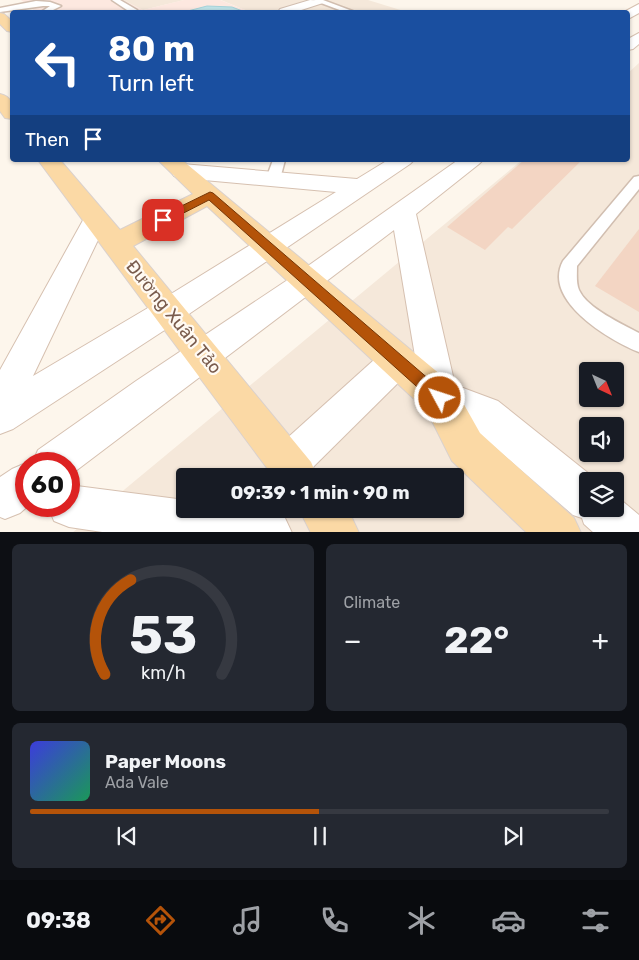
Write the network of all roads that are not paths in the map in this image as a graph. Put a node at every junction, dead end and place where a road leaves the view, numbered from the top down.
1 (115, 0) edge
2 (317, 1) edge
3 (0, 10) edge
4 (48, 10) edge
5 (133, 10) dead end
6 (290, 10) edge
7 (345, 10) edge
8 (0, 17) edge
9 (10, 26) edge
10 (0, 99) edge
11 (10, 112) edge
12 (51, 162) edge
13 (399, 162) edge
14 (469, 162) edge
15 (175, 166) edge
16 (276, 170) edge
17 (639, 180) edge
18 (361, 187) junction
19 (210, 195) junction
20 (403, 211) junction
21 (96, 219) junction
22 (116, 244) junction
23 (269, 246) junction
24 (308, 281) junction
25 (169, 311) junction
26 (639, 343) edge
27 (204, 355) junction
28 (397, 362) junction
29 (440, 398) junction
30 (0, 405) edge
31 (0, 416) edge
32 (68, 452) edge
33 (291, 468) edge
34 (295, 468) edge
35 (579, 492) edge
36 (80, 507) edge
37 (609, 517) edge
38 (327, 518) edge
39 (270, 532) edge
40 (337, 532) edge
41 (559, 532) edge
42 (627, 532) edge

1 - 5 lane
2 - 6 street
2 - 7 lane
3 - 4 lane
8 - 9 main road
10 - 11 main road
12 - 21 main road, Đường Xuân Tảo
13 - 18 street
14 - 20 street
15 - 16 street
15 - 19 main road
16 - 18 street
17 - 26 lane
18 - 23 street
19 - 22 main road
19 - 23 main road
20 - 24 street
20 - 29 street
21 - 22 main road, Đường Xuân Tảo
21 - 30 street
22 - 25 main road, Đường Xuân Tảo
23 - 24 main road
23 - 25 street
24 - 27 street
24 - 28 main road
25 - 27 main road, Đường Xuân Tảo
25 - 31 street
27 - 32 street
27 - 33 main road, Đường Xuân Tảo
28 - 29 main road
28 - 34 street
29 - 35 street
29 - 41 main road
36 - 39 street
37 - 42 street
38 - 40 main road

